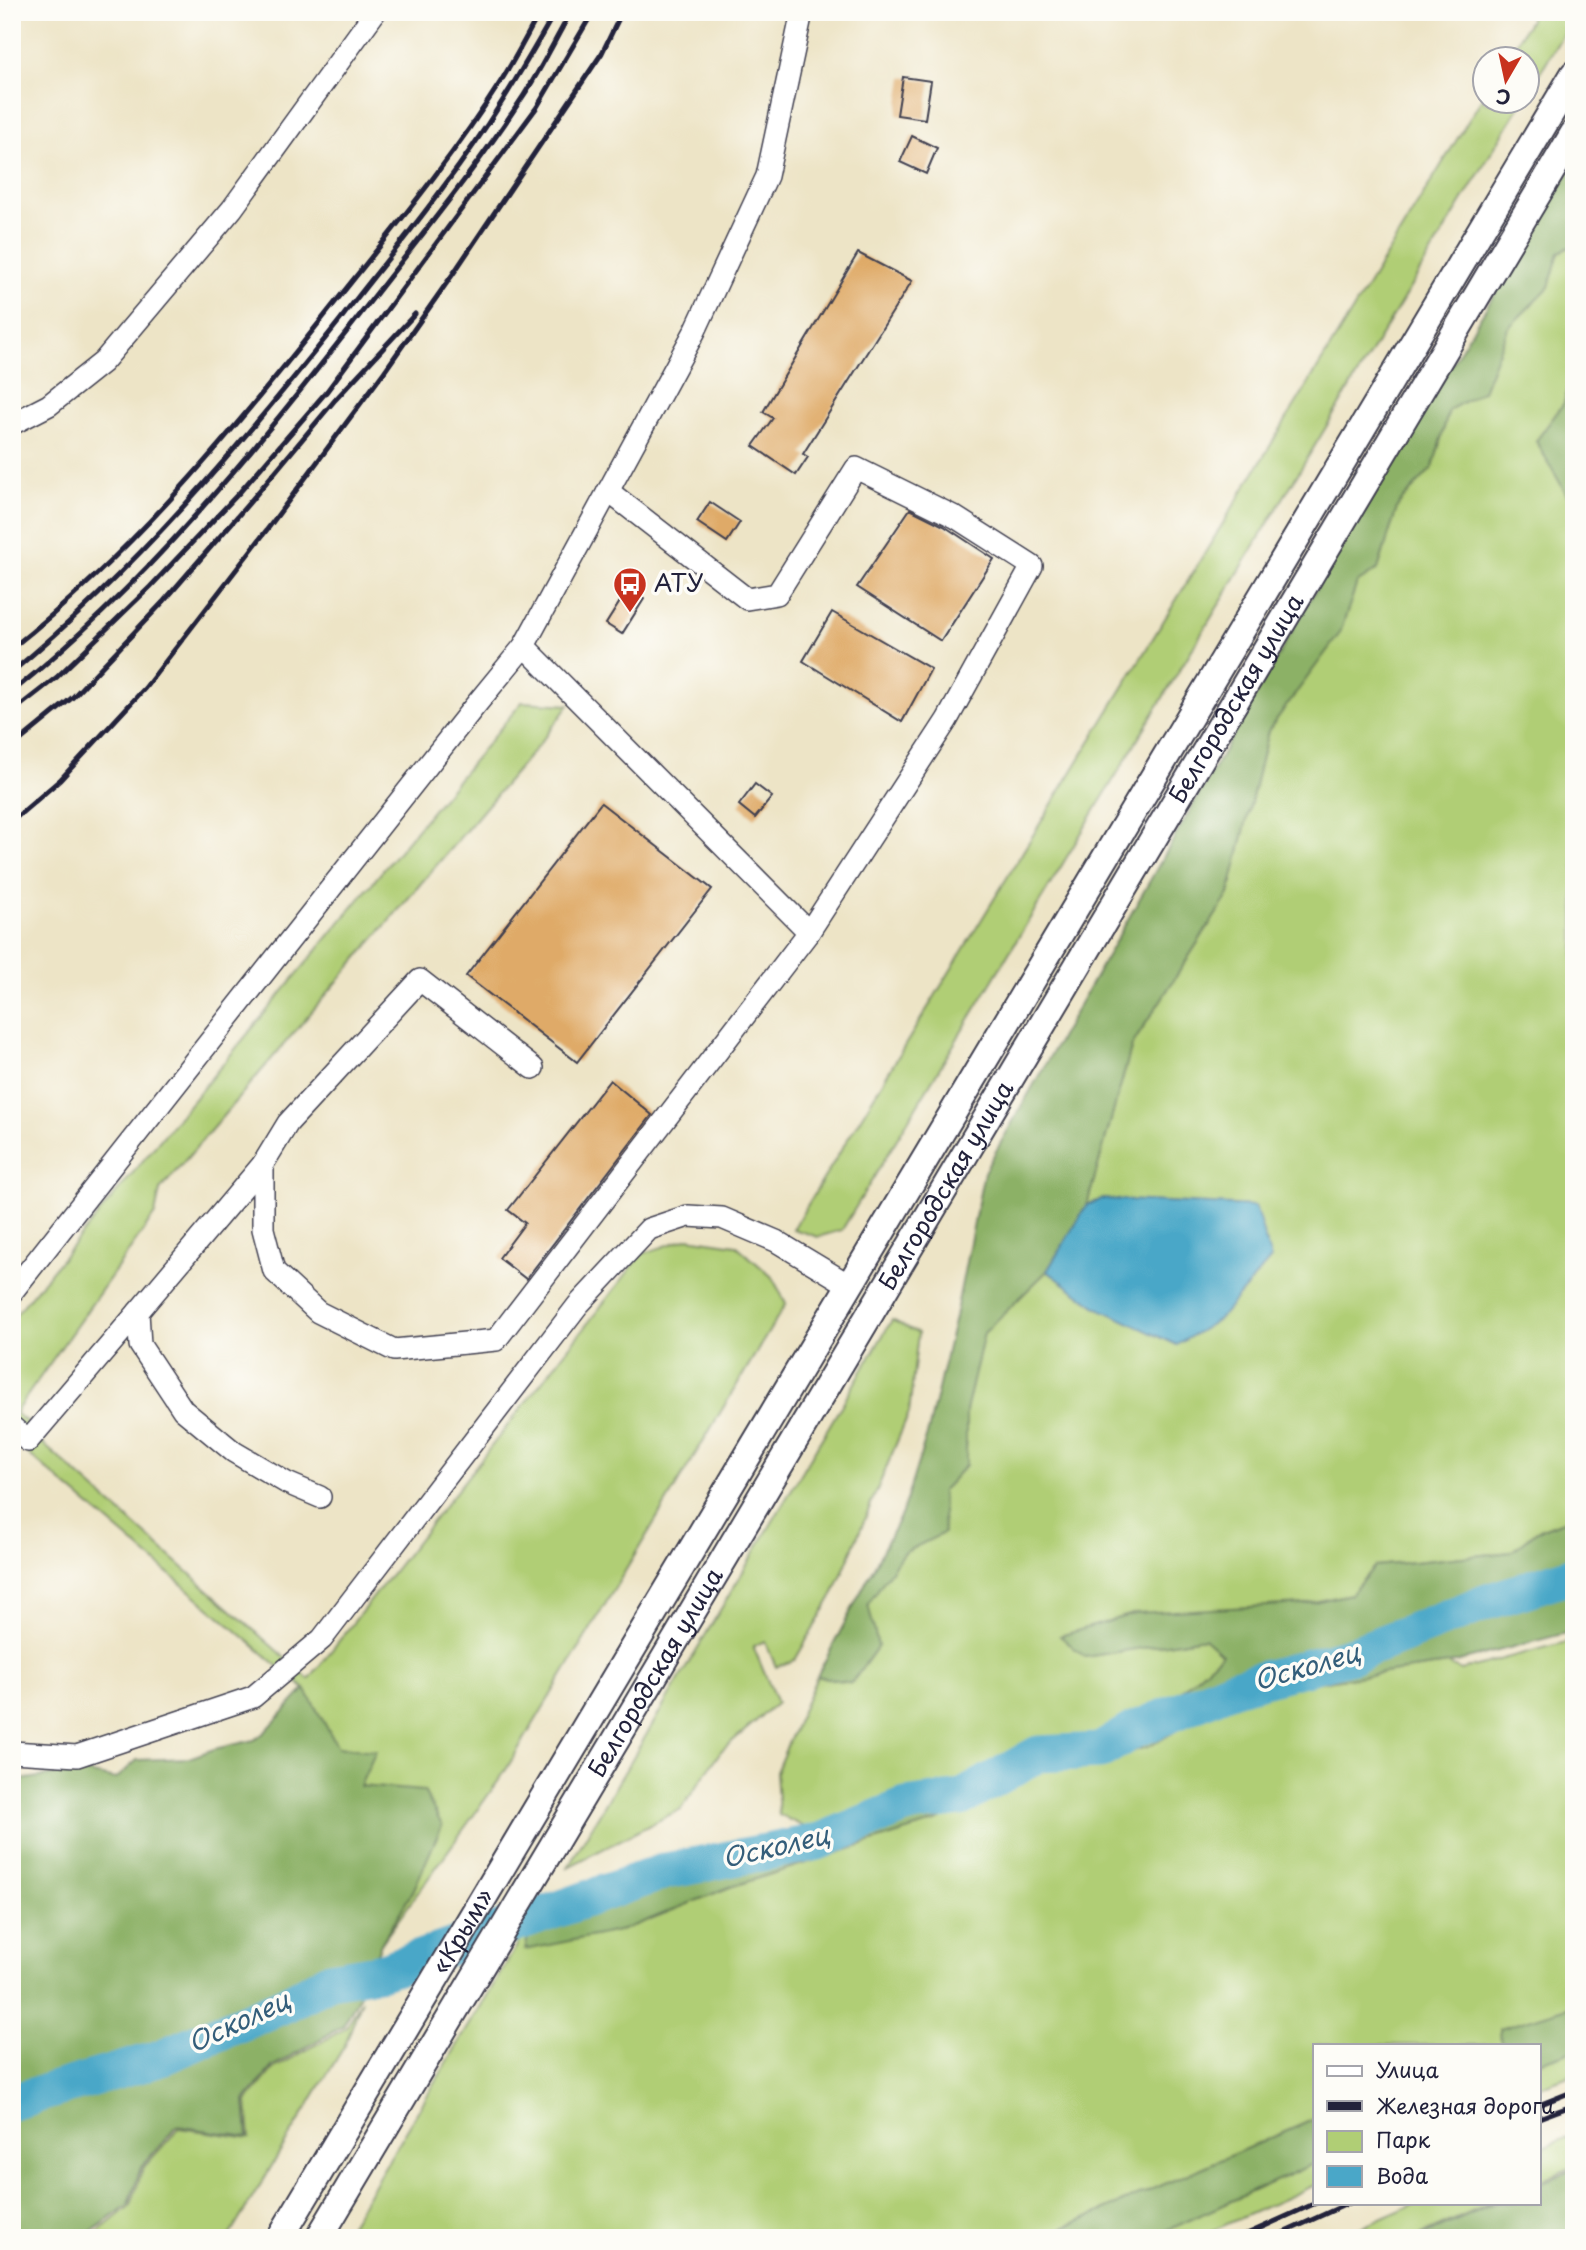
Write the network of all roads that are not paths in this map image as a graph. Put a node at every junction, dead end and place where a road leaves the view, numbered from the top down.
1 (375, 12) edge
2 (802, 12) edge
3 (1574, 74) edge
4 (1574, 133) edge
5 (12, 424) edge
6 (608, 491) junction
7 (524, 646) junction
8 (809, 932) junction
9 (533, 1068) dead end
10 (263, 1164) junction
11 (849, 1284) junction
12 (12, 1292) edge
13 (877, 1301) junction
14 (138, 1312) junction
15 (12, 1427) edge
16 (320, 1497) dead end
17 (12, 1752) edge
18 (566, 1757) joint
19 (320, 2172) junction
20 (349, 2188) junction
21 (280, 2238) edge
22 (319, 2238) edge

1 - 5 lane
2 - 6 lane
3 - 11 main road, Белгородская улица
4 - 13 main road, Белгородская улица
6 - 7 lane
6 - 8 lane
7 - 8 lane
7 - 12 lane
8 - 10 lane
9 - 10 lane
10 - 14 lane
11 - 13 main road
11 - 17 lane
11 - 18 main road, Белгородская улица
13 - 20 main road, Белгородская улица
14 - 15 lane
14 - 16 lane
18 - 19 main road, «Крым»
19 - 20 lane
19 - 21 main road
20 - 22 main road, Белгородская улица

